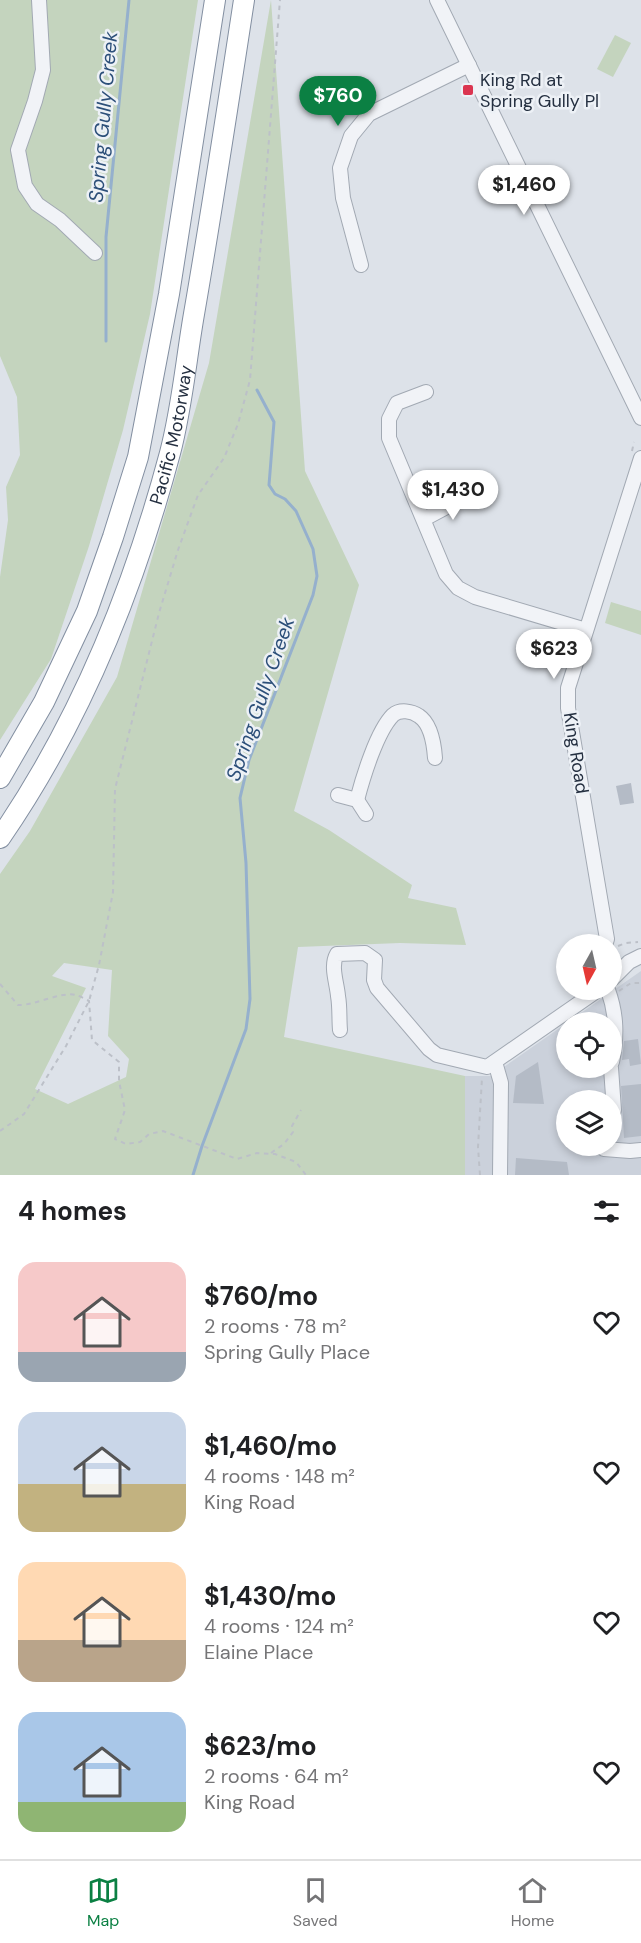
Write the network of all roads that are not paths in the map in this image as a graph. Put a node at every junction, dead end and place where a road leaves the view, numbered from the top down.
1 (39, 0) edge
2 (215, 0) edge
3 (244, 0) edge
4 (437, 0) edge
5 (469, 65) junction
6 (95, 253) dead end
7 (361, 265) dead end
8 (426, 392) dead end
9 (641, 418) edge
10 (641, 458) edge
11 (469, 495) dead end
12 (424, 519) junction
13 (586, 630) junction
14 (435, 758) dead end
15 (0, 778) edge
16 (338, 795) dead end
17 (357, 800) junction
18 (366, 814) dead end
19 (0, 838) edge
20 (605, 934) edge
21 (640, 949) edge
22 (622, 969) edge
23 (584, 1000) edge
24 (340, 1030) dead end
25 (491, 1065) junction
26 (622, 1150) edge
27 (641, 1150) edge
28 (500, 1175) edge

1 - 6 street
2 - 15 highway, Pacific Motorway
3 - 19 highway, Pacific Motorway
4 - 5 street
5 - 7 street
5 - 9 street
8 - 12 street
10 - 13 street, King Road
11 - 12 street
12 - 13 street
13 - 20 street, King Road
14 - 17 street
16 - 17 street
17 - 18 street
21 - 22 street
23 - 25 street
24 - 25 street
25 - 28 street
26 - 27 street

